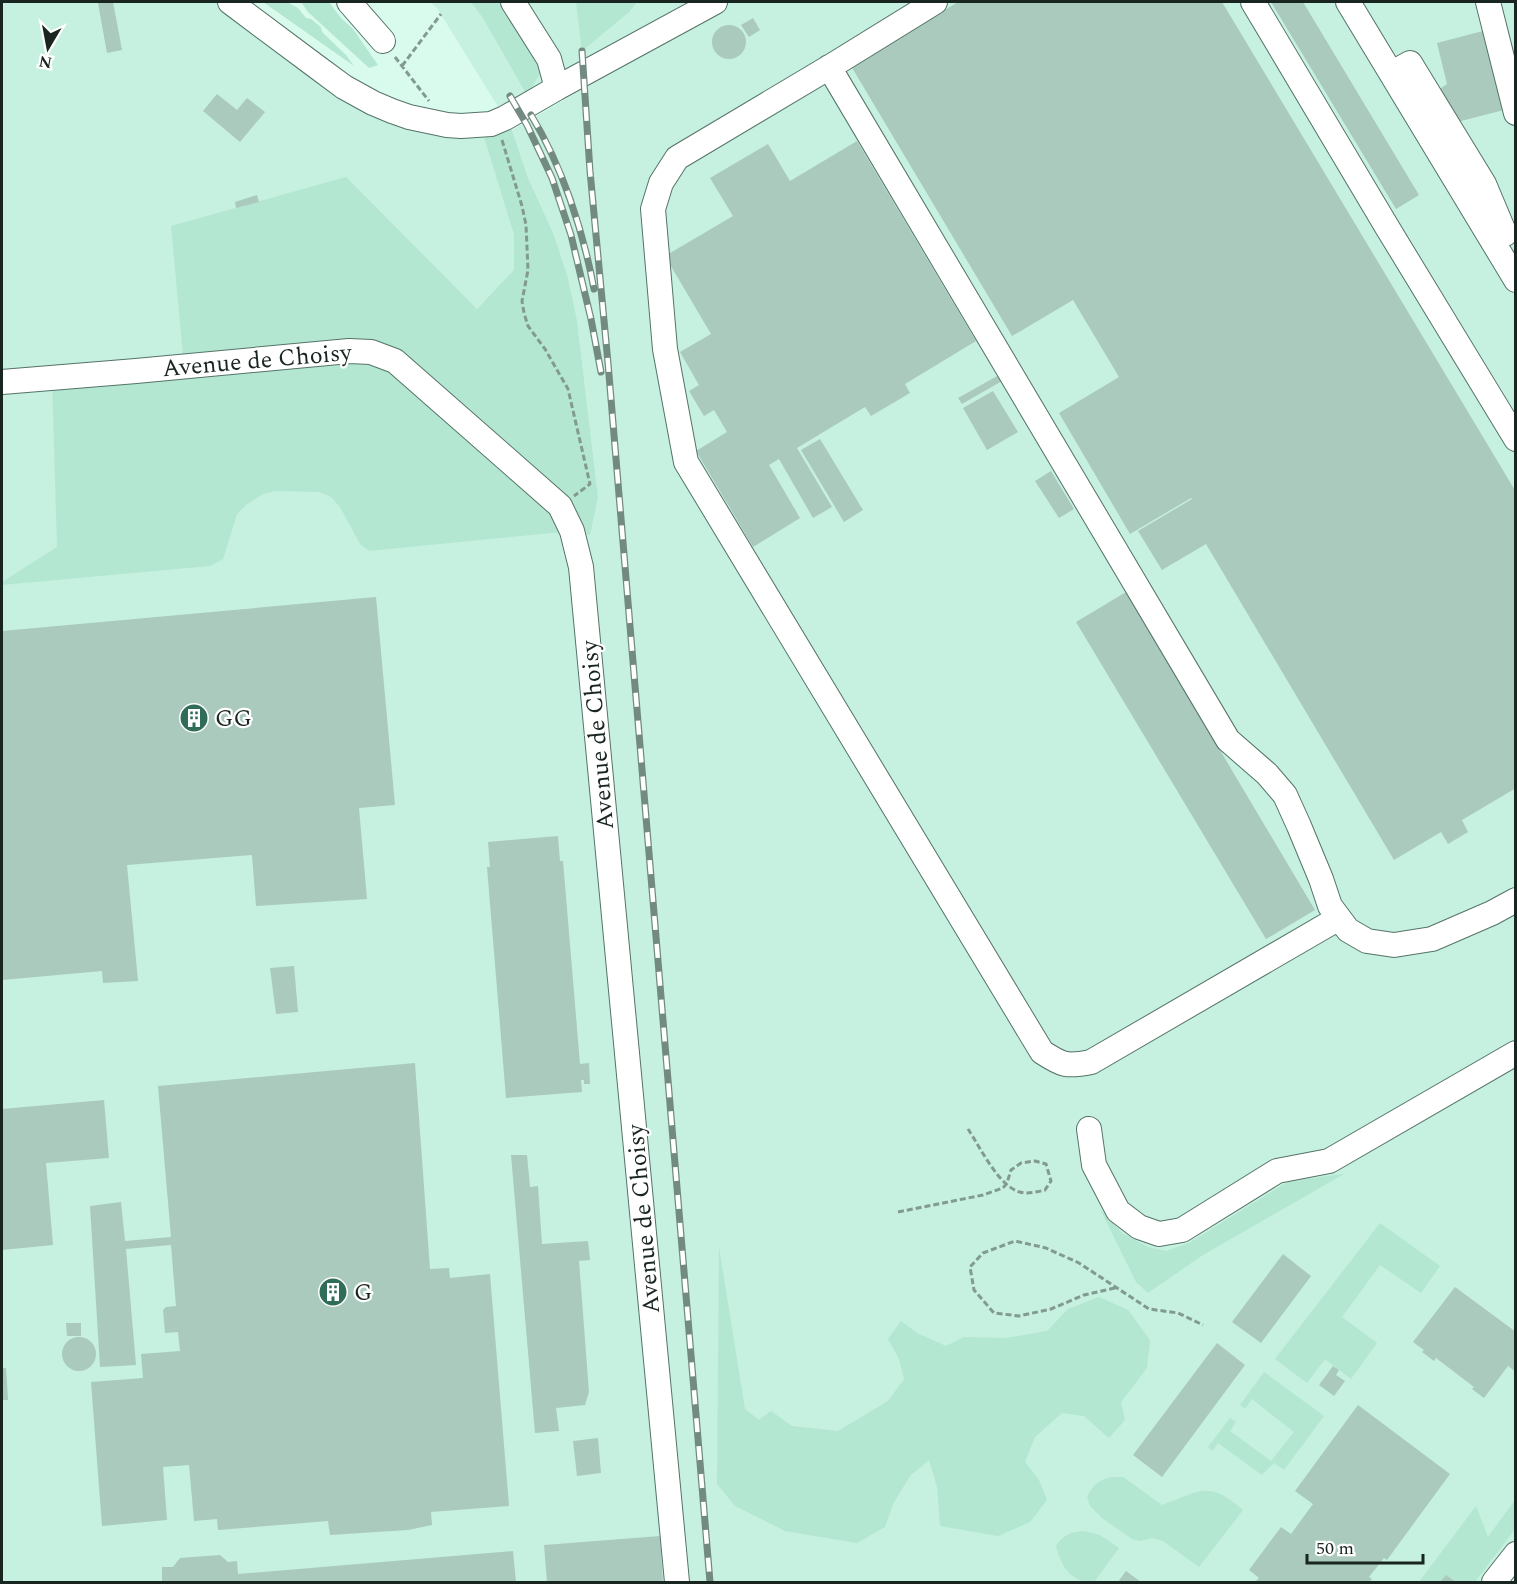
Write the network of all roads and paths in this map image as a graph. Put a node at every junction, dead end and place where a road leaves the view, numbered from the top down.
1 (230, 2) edge
2 (349, 2) edge
3 (513, 2) edge
4 (712, 2) edge
5 (935, 2) edge
6 (1252, 2) edge
7 (1348, 2) edge
8 (1488, 2) edge
9 (441, 14) dead end
10 (383, 41) joint
11 (1508, 54) edge
12 (402, 66) junction
13 (829, 68) junction
14 (557, 88) junction
15 (1515, 113) edge
16 (496, 122) junction
17 (447, 124) junction
18 (1504, 235) edge
19 (1515, 280) edge
20 (2, 382) edge
21 (1515, 439) edge
22 (560, 506) junction
23 (1515, 900) edge
24 (1339, 918) junction
25 (1515, 1053) edge
26 (968, 1129) dead end
27 (1089, 1129) dead end
28 (1007, 1183) junction
29 (898, 1212) dead end
30 (1115, 1287) junction
31 (1203, 1325) dead end
32 (1515, 1554) edge
33 (676, 1582) edge
34 (1494, 1582) edge

1 - 17 street
2 - 10 street
3 - 14 street
4 - 14 street
5 - 13 street
6 - 21 street
7 - 18 street
8 - 11 street
9 - 12 path
10 - 12 path
11 - 15 street
12 - 17 path
13 - 24 street
13 - 24 street
14 - 16 street
16 - 17 street
16 - 22 path
18 - 19 street
20 - 22 street, Avenue de Choisy
22 - 33 street, Avenue de Choisy
23 - 24 street
25 - 27 street
26 - 28 path
28 - 28 path
28 - 29 path
30 - 30 path
30 - 31 path
32 - 34 street

